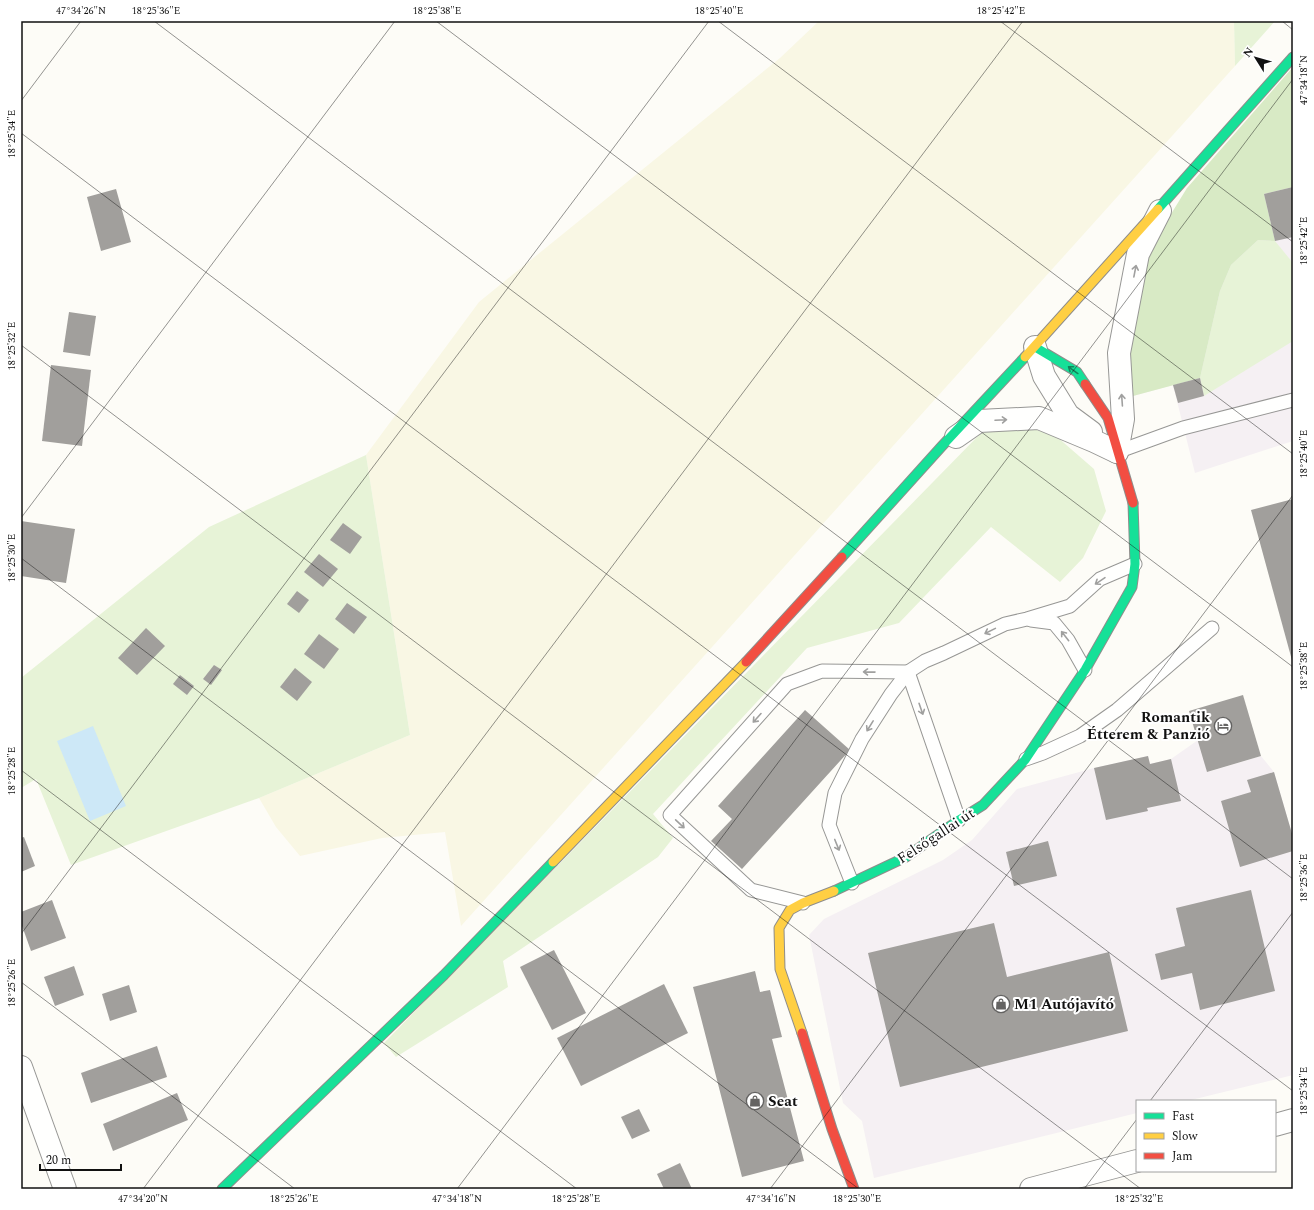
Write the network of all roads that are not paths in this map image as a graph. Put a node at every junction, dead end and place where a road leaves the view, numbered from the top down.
1 (1293, 57) edge
2 (1168, 197) junction
3 (1035, 347) junction
4 (1293, 400) edge
5 (942, 446) junction
6 (1117, 452) junction
7 (1135, 564) junction
8 (1027, 619) junction
9 (1212, 628) dead end
10 (1085, 670) junction
11 (908, 672) junction
12 (1025, 760) junction
13 (959, 820) junction
14 (852, 883) junction
15 (802, 903) junction
16 (21, 1067) edge
17 (1293, 1120) edge
18 (1276, 1125) edge
19 (1136, 1161) edge
20 (64, 1189) edge
21 (222, 1189) edge
22 (854, 1189) edge
23 (1031, 1189) edge

1 - 2 main road
2 - 3 main road
6 -> 2 street
3 - 5 main road
3 - 6 street
6 -> 3 main road, Felsőgallai út
4 - 6 lane
5 -> 6 street
5 - 21 main road
6 - 7 main road, Felsőgallai út
7 -> 8 lane
7 - 10 main road, Felsőgallai út
10 -> 8 lane
8 -> 11 lane
9 - 12 lane
10 - 12 main road, Felsőgallai út
11 -> 13 lane
11 -> 14 lane
11 -> 15 lane
12 - 13 main road, Felsőgallai út
13 - 14 main road, Felsőgallai út
14 - 15 main road, Felsőgallai út
15 - 22 main road, Felsőgallai út
16 - 20 street
17 - 18 street
19 - 23 street

